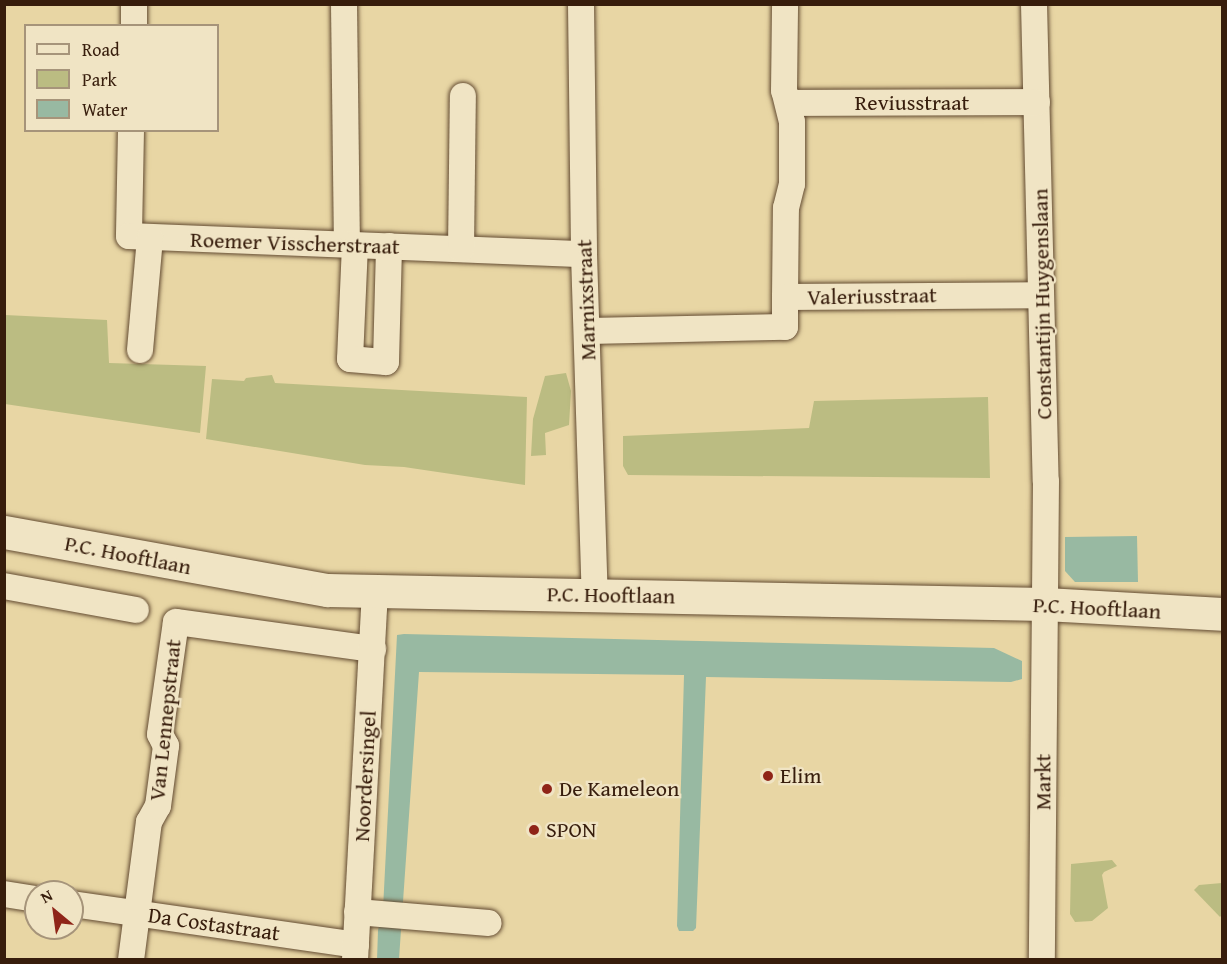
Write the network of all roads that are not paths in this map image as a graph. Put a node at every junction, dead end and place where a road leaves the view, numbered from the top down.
1 (134, 4) edge
2 (344, 4) edge
3 (581, 4) edge
4 (785, 4) edge
5 (1034, 4) edge
6 (134, 24) edge
7 (463, 96) dead end
8 (1037, 102) junction
9 (788, 103) junction
10 (131, 132) edge
11 (140, 237) junction
12 (351, 245) junction
13 (389, 246) junction
14 (461, 249) junction
15 (584, 254) junction
16 (1041, 295) junction
17 (785, 297) junction
18 (588, 331) junction
19 (140, 351) dead end
20 (5, 536) edge
21 (4, 586) edge
22 (375, 592) junction
23 (595, 595) junction
24 (1045, 604) junction
25 (136, 609) dead end
26 (1222, 614) edge
27 (373, 649) junction
28 (4, 894) edge
29 (24, 897) edge
30 (84, 906) edge
31 (364, 912) junction
32 (139, 914) junction
33 (489, 923) dead end
34 (356, 952) edge
35 (131, 960) edge
36 (1042, 960) edge

1 - 6 street
2 - 12 street
3 - 15 street, Marnixstraat
4 - 9 street
5 - 8 street, Constantijn Huygenslaan
7 - 14 street
8 - 9 street, Reviusstraat
8 - 16 street, Constantijn Huygenslaan
9 - 17 street
10 - 11 street
11 - 12 street, Roemer Visscherstraat
11 - 19 street
12 - 13 street, Roemer Visscherstraat
12 - 13 street
13 - 14 street, Roemer Visscherstraat
14 - 15 street, Roemer Visscherstraat
15 - 18 street, Marnixstraat
16 - 17 street, Valeriusstraat
16 - 24 street, Constantijn Huygenslaan
17 - 18 street, Valeriusstraat
18 - 23 street, Marnixstraat
20 - 22 street, P.C. Hooftlaan
21 - 25 street
22 - 23 street, P.C. Hooftlaan
22 - 27 street, Noordersingel
23 - 24 street, P.C. Hooftlaan
24 - 26 street, P.C. Hooftlaan
24 - 36 street, Markt
27 - 31 street, Noordersingel
27 - 32 street, Van Lennepstraat
28 - 29 street
30 - 32 street, Da Costastraat
31 - 33 street
31 - 34 street, Noordersingel
32 - 34 street, Da Costastraat
32 - 35 street, Van Lennepstraat

